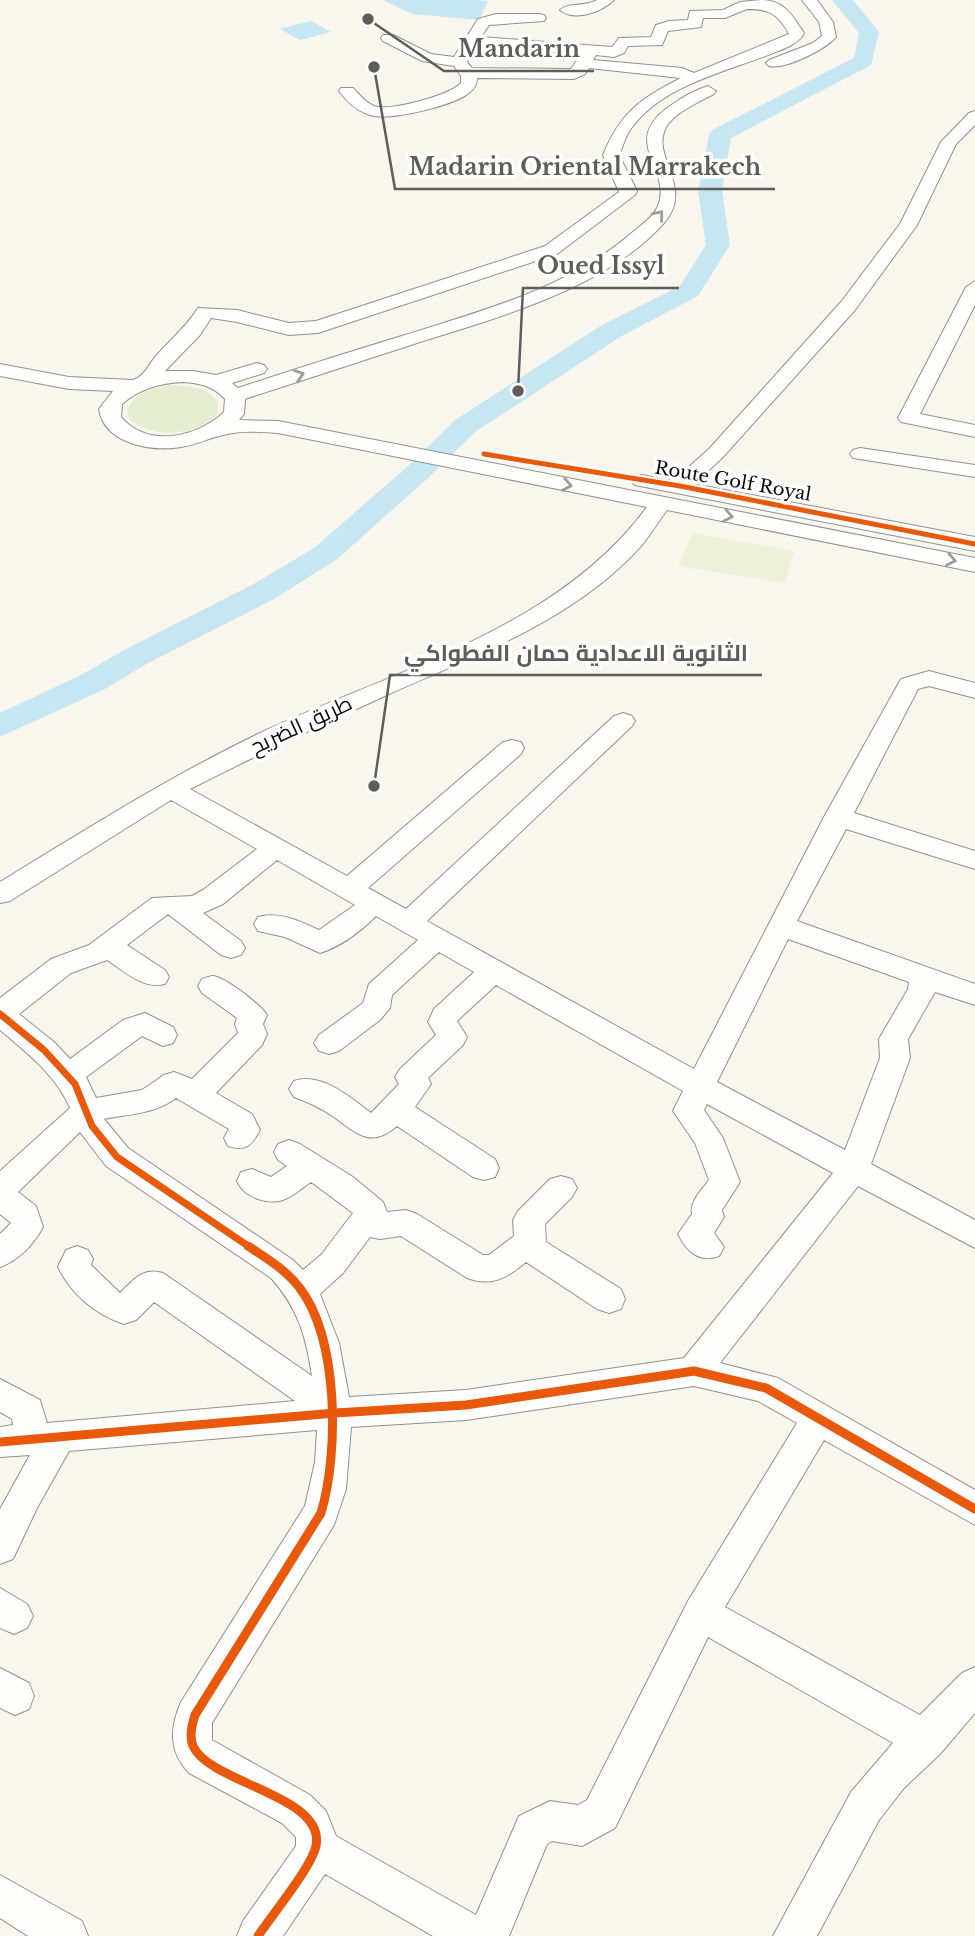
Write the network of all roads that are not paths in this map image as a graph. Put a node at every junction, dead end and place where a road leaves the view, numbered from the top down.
1 (508, 0) edge
2 (607, 0) edge
3 (793, 0) edge
4 (809, 0) edge
5 (769, 3) edge
6 (567, 10) dead end
7 (496, 18) junction
8 (539, 18) dead end
9 (388, 38) dead end
10 (473, 41) junction
11 (587, 57) junction
12 (463, 68) junction
13 (691, 72) junction
14 (347, 91) dead end
15 (975, 116) edge
16 (973, 295) edge
17 (479, 297) dead end
18 (534, 299) junction
19 (499, 311) junction
20 (189, 336) junction
21 (340, 342) dead end
22 (358, 356) junction
23 (274, 363) dead end
24 (0, 370) edge
25 (27, 375) junction
26 (210, 381) junction
27 (69, 383) junction
28 (141, 383) junction
29 (0, 388) edge
30 (234, 397) junction
31 (110, 411) junction
32 (219, 429) junction
33 (975, 431) edge
34 (384, 442) junction
35 (860, 454) dead end
36 (480, 461) junction
37 (975, 471) edge
38 (680, 486) junction
39 (661, 503) junction
40 (975, 544) edge
41 (975, 565) edge
42 (975, 691) edge
43 (623, 721) dead end
44 (512, 748) dead end
45 (171, 789) junction
46 (837, 817) junction
47 (277, 847) junction
48 (975, 860) edge
49 (0, 894) edge
50 (362, 895) junction
51 (174, 905) junction
52 (410, 922) junction
53 (268, 924) dead end
54 (780, 926) junction
55 (438, 938) junction
56 (107, 946) junction
57 (231, 948) dead end
58 (494, 970) junction
59 (925, 976) junction
60 (155, 977) dead end
61 (212, 986) dead end
62 (975, 995) edge
63 (0, 1014) edge
64 (163, 1035) dead end
65 (330, 1043) dead end
66 (67, 1076) junction
67 (701, 1087) junction
68 (304, 1089) dead end
69 (192, 1093) junction
70 (397, 1108) junction
71 (87, 1112) junction
72 (239, 1138) dead end
73 (484, 1168) dead end
74 (853, 1170) junction
75 (252, 1181) dead end
76 (561, 1188) dead end
77 (1, 1199) edge
78 (365, 1223) junction
79 (975, 1235) edge
80 (708, 1247) dead end
81 (530, 1248) junction
82 (0, 1254) edge
83 (78, 1259) dead end
84 (302, 1290) junction
85 (610, 1299) dead end
86 (694, 1371) junction
87 (0, 1394) edge
88 (335, 1413) junction
89 (818, 1419) junction
90 (30, 1440) edge
91 (975, 1509) edge
92 (0, 1547) edge
93 (701, 1613) junction
94 (975, 1686) edge
95 (926, 1740) junction
96 (317, 1847) junction
97 (0, 1895) edge
98 (67, 1936) edge
99 (258, 1936) edge
100 (473, 1936) edge
101 (488, 1936) edge
102 (794, 1936) edge

1 - 7 street
2 - 6 street
3 - 18 street
18 -> 4 street
5 - 11 street
5 - 13 street
7 - 8 street
7 - 10 street
9 - 12 street
10 - 11 street
10 - 12 street
11 - 12 street
11 - 13 street
12 - 14 street
13 - 20 street
15 - 38 street
16 - 33 street
17 - 19 street
18 - 19 street
19 - 22 street
20 - 26 street
20 - 28 street
21 - 22 street
30 -> 22 street
23 - 26 street
24 - 25 street
25 - 27 street
25 - 29 street
26 - 28 street
26 - 30 street, Route Golf Royal
27 - 28 street
27 - 31 street, Route Golf Royal
28 - 31 street
30 - 32 street
30 - 34 street, Route Golf Royal
31 - 32 street, Route Golf Royal
32 - 34 street, Route Golf Royal
34 - 36 street, Route Golf Royal
35 - 37 street
36 - 38 street, Route Golf Royal
36 -> 39 street, Route Golf Royal
38 - 40 street, Route Golf Royal
39 -> 41 street, Route Golf Royal
39 - 45 street, طريق الضريح
42 - 46 street
43 - 52 street
44 - 50 street
45 - 47 street
45 - 49 street, طريق الضريح
46 - 48 street
46 - 54 street
47 - 50 street
47 - 51 street
50 - 52 street
50 - 53 street
51 - 56 street
51 - 57 street
52 - 55 street
54 - 59 street
54 - 67 street
55 - 58 street
55 - 65 street
56 - 60 street
56 - 63 street
58 - 67 street
58 - 70 street
59 - 62 street
59 - 74 street
61 - 69 street
63 - 66 street
64 - 66 street
66 - 71 street
67 - 74 street
67 - 80 street
68 - 70 street
69 - 71 street
69 - 72 street
70 - 73 street
71 - 77 street
71 - 84 street
74 - 79 street
74 - 86 street
75 - 78 street
76 - 81 street
77 - 82 street
78 - 81 street
78 - 84 street
81 - 85 street
83 - 88 street
84 - 88 street
86 - 88 street
86 - 89 street
87 - 90 street
88 - 90 street
88 - 96 street
89 - 91 street
89 - 93 street
90 - 92 street
93 - 95 street
93 - 101 street
94 - 95 street
95 - 102 street
96 - 99 street
96 - 100 street
97 - 98 street

